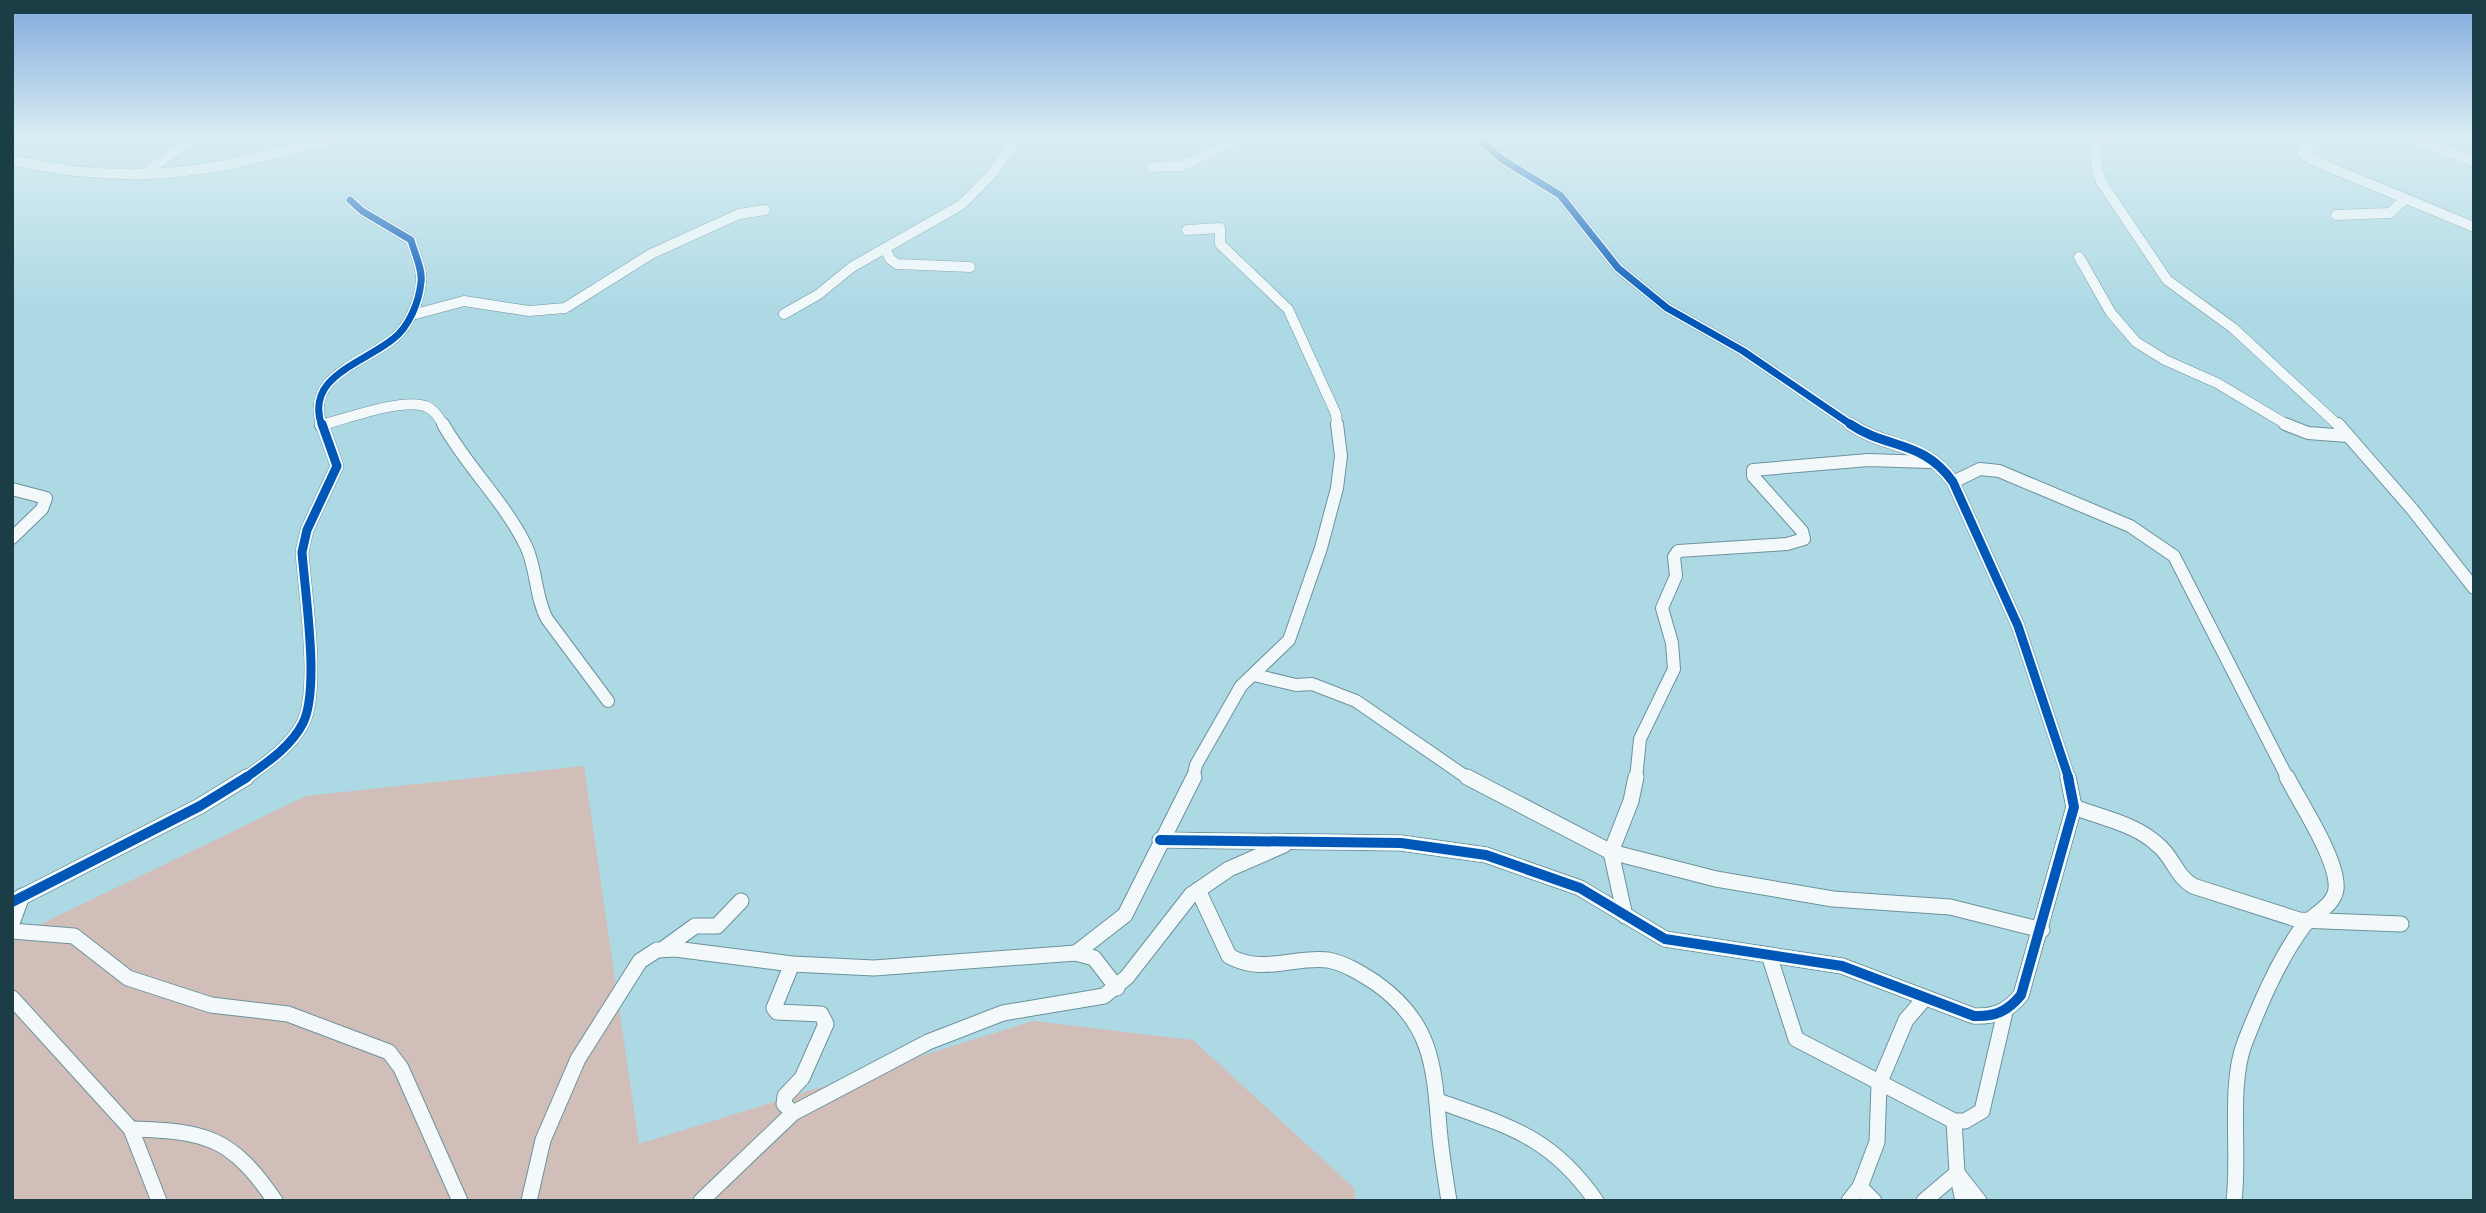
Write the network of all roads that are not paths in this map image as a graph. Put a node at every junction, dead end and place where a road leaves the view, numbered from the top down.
1 (974, 195) edge
2 (1559, 195) edge
3 (2110, 195) edge
4 (2397, 195) edge
5 (2405, 198) junction
6 (350, 200) dead end
7 (765, 210) dead end
8 (2336, 215) dead end
9 (2474, 227) edge
10 (1187, 230) dead end
11 (885, 248) junction
12 (2079, 257) dead end
13 (970, 267) dead end
14 (784, 314) dead end
15 (412, 316) junction
16 (321, 425) junction
17 (2348, 436) junction
18 (1940, 464) junction
19 (1953, 482) junction
20 (12, 489) edge
21 (12, 538) edge
22 (2474, 588) edge
23 (1254, 675) junction
24 (608, 701) dead end
25 (2074, 807) junction
26 (1160, 840) junction
27 (1293, 842) junction
28 (1611, 852) junction
29 (1198, 890) junction
30 (17, 899) edge
31 (740, 901) dead end
32 (1625, 916) junction
33 (2307, 921) junction
34 (12, 923) edge
35 (2402, 924) dead end
36 (2042, 930) junction
37 (12, 931) edge
38 (666, 947) junction
39 (1076, 953) junction
40 (1769, 955) junction
41 (792, 964) junction
42 (1116, 988) junction
43 (12, 998) edge
44 (1924, 998) junction
45 (2005, 1012) junction
46 (1879, 1084) junction
47 (1438, 1101) junction
48 (793, 1113) junction
49 (1954, 1121) junction
50 (131, 1129) junction
51 (1957, 1173) junction
52 (1860, 1187) junction
53 (159, 1201) edge
54 (275, 1201) edge
55 (460, 1201) edge
56 (529, 1201) edge
57 (701, 1201) edge
58 (1449, 1201) edge
59 (1596, 1201) edge
60 (1849, 1201) edge
61 (1874, 1201) edge
62 (1924, 1201) edge
63 (1963, 1201) edge
64 (1979, 1201) edge
65 (2234, 1201) edge

1 - 11 street
2 - 18 street
3 - 17 street
4 - 5 street
5 - 8 street
5 - 9 street
6 - 15 street
7 - 15 street
10 - 23 street
11 - 13 street
11 - 14 street
12 - 17 street
15 - 16 street
16 - 24 street
16 - 30 street
17 - 22 street
18 - 19 street
18 - 28 street
19 - 25 street
19 - 33 street
20 - 21 street
23 - 26 street
23 - 28 street
25 - 33 street
25 - 36 street
26 - 27 street
26 - 39 street
27 - 29 street
27 - 32 street
28 - 32 street
28 - 36 street
29 - 42 street
29 - 47 street
30 - 34 street
31 - 38 street
32 - 40 street
33 - 35 street
33 - 65 street
36 - 45 street
37 - 55 street
38 - 41 street
38 - 56 street
39 - 41 street
39 - 42 street
40 - 44 street
40 - 46 street
41 - 48 street
42 - 48 street
43 - 50 street
44 - 45 street
44 - 46 street
45 - 49 street
46 - 49 street
46 - 52 street
47 - 58 street
47 - 59 street
48 - 57 street
49 - 51 street
50 - 53 street
50 - 54 street
51 - 62 street
51 - 63 street
51 - 64 street
52 - 60 street
52 - 61 street

